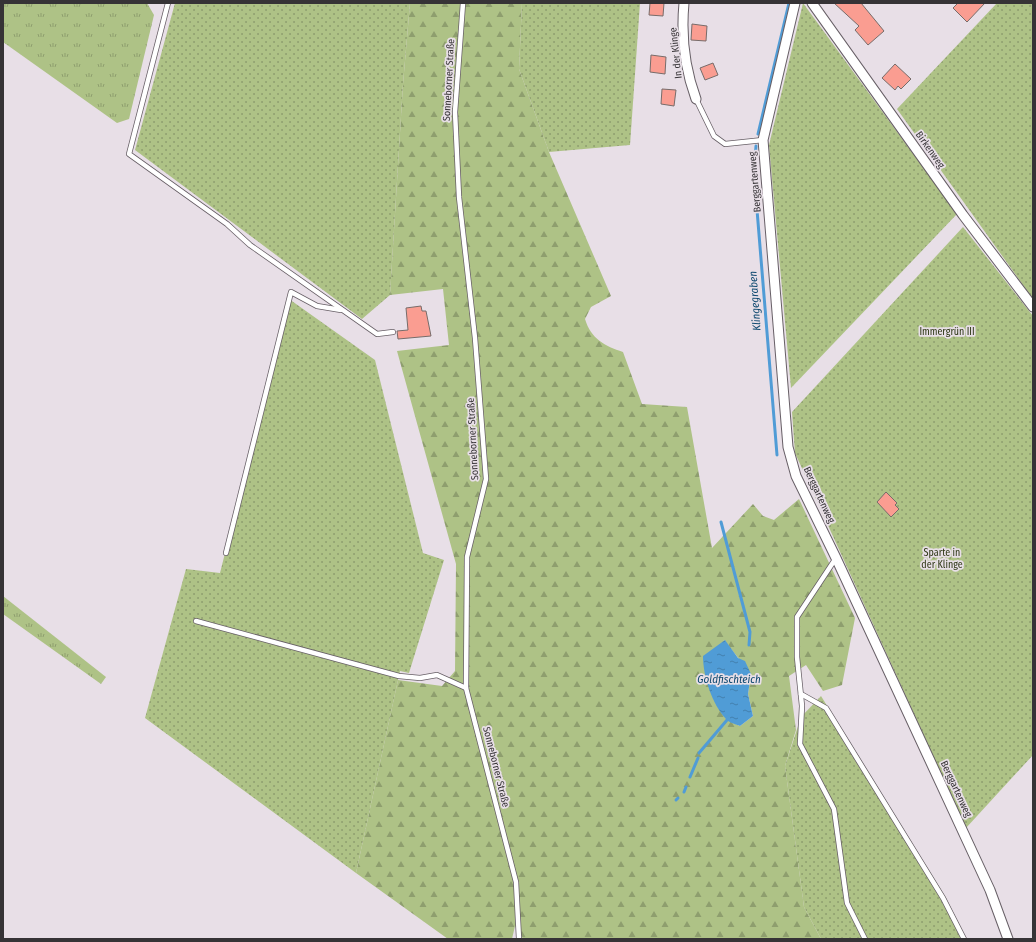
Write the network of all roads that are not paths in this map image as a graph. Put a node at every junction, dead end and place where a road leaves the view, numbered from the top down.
1 (168, 3) edge
2 (463, 3) edge
3 (684, 3) edge
4 (794, 3) edge
5 (812, 3) edge
6 (696, 99) joint
7 (763, 140) junction
8 (1033, 307) edge
9 (343, 310) junction
10 (393, 332) dead end
11 (226, 553) dead end
12 (836, 558) junction
13 (196, 621) dead end
14 (466, 688) junction
15 (801, 694) junction
16 (519, 939) edge
17 (865, 939) edge
18 (964, 939) edge
19 (1008, 939) edge

1 - 9 lane
2 - 14 lane, Sonneborner Straße
3 - 6 street, In der Klinge
4 - 7 street, Berggartenweg
5 - 8 street, Birkenweg
6 - 7 lane
7 - 12 street, Berggartenweg
9 - 10 lane
9 - 11 lane
12 - 15 lane
12 - 19 street, Berggartenweg
13 - 14 lane
14 - 16 lane, Sonneborner Straße
15 - 17 lane
15 - 18 lane

